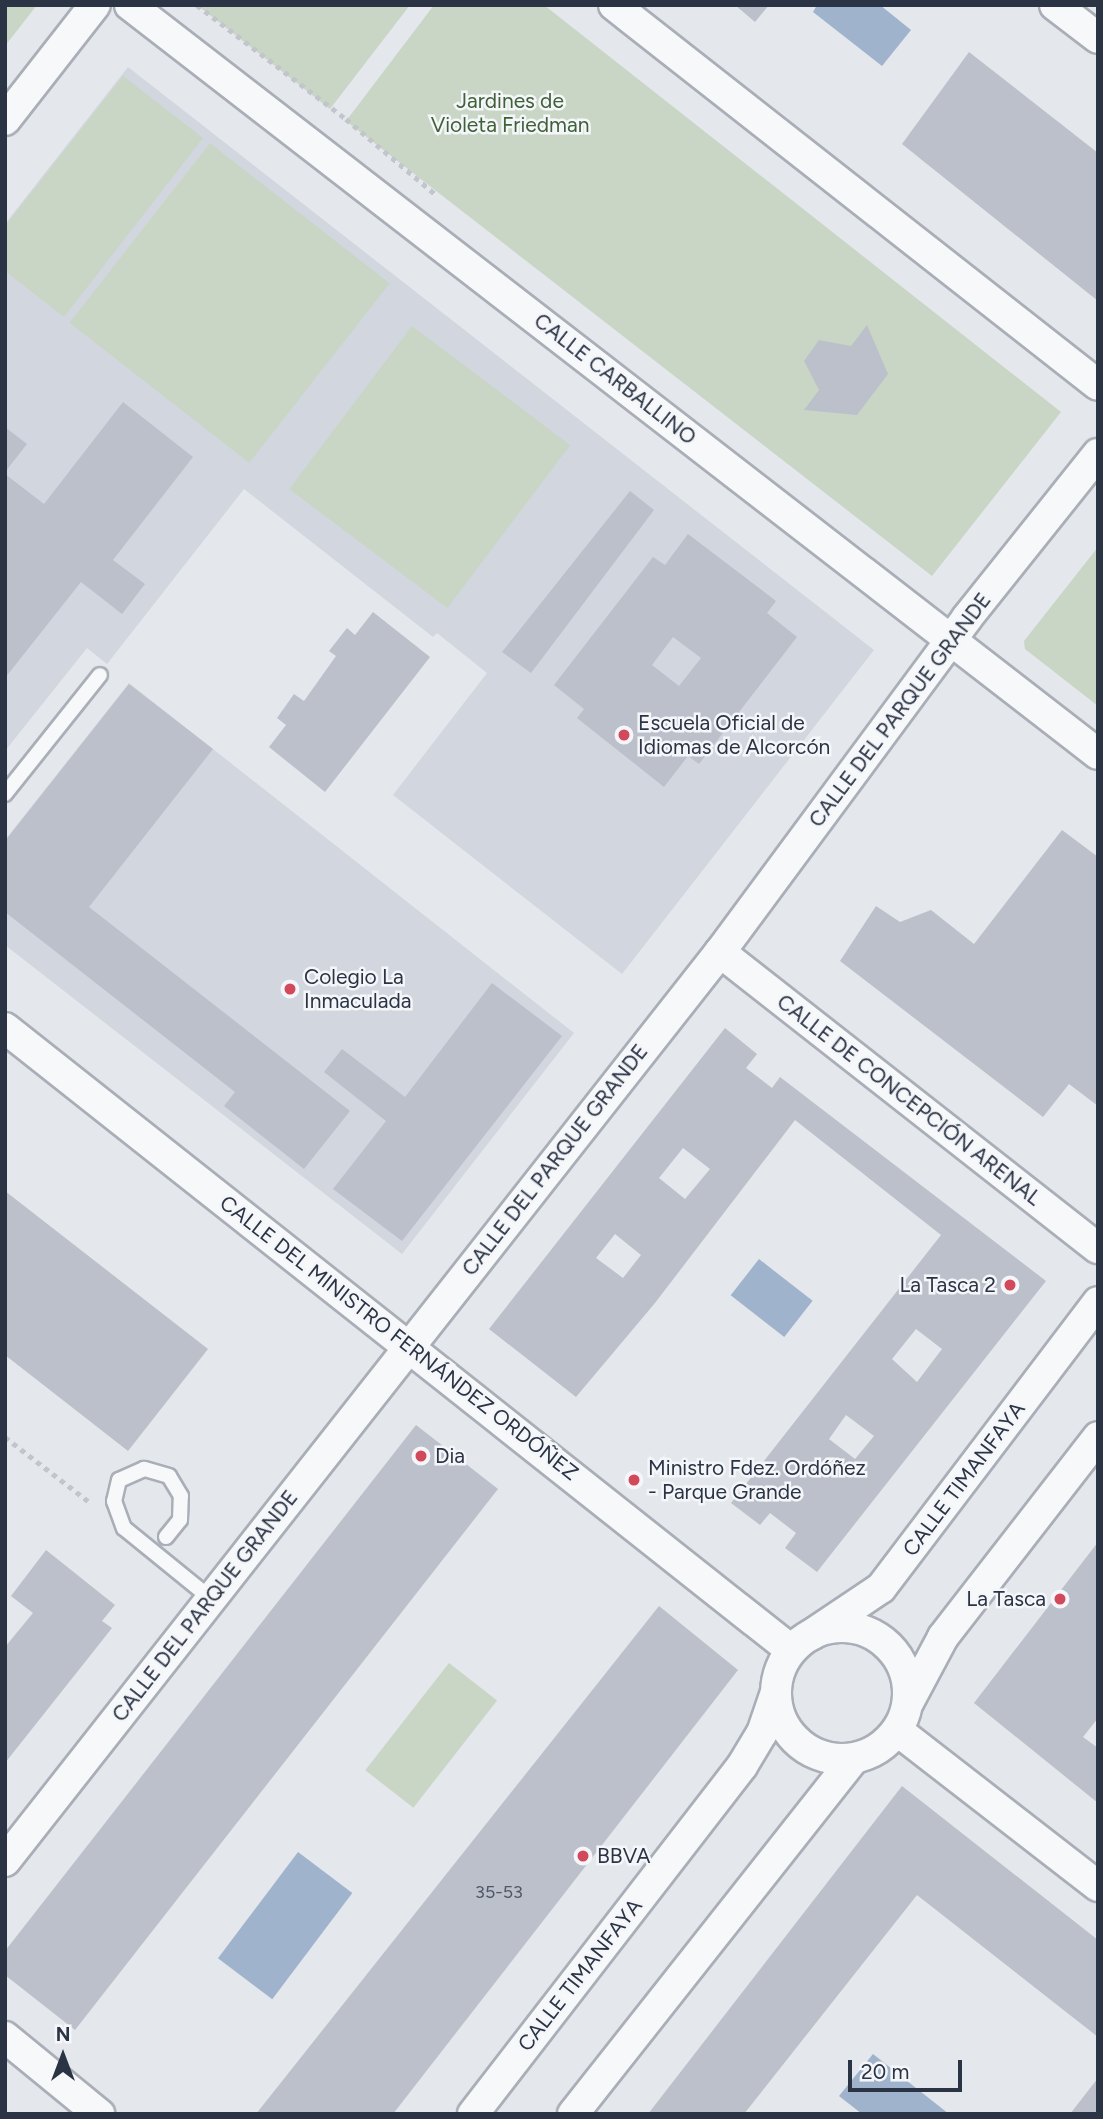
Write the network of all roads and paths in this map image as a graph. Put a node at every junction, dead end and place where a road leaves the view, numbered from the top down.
1 (95, 5) edge
2 (130, 5) edge
3 (614, 5) edge
4 (1055, 5) edge
5 (1098, 38) edge
6 (5, 120) edge
7 (1098, 385) edge
8 (1098, 454) edge
9 (952, 640) junction
10 (100, 676) dead end
11 (1098, 754) edge
12 (5, 794) edge
13 (720, 952) junction
14 (5, 1028) edge
15 (1098, 1248) edge
16 (1098, 1302) edge
17 (409, 1344) junction
18 (5, 1437) edge
19 (1098, 1437) edge
20 (124, 1528) junction
21 (166, 1537) dead end
22 (210, 1598) junction
23 (801, 1642) junction
24 (775, 1695) junction
25 (909, 1701) junction
26 (898, 1731) junction
27 (853, 1759) junction
28 (5, 1861) edge
29 (1098, 1886) edge
30 (5, 2037) edge
31 (99, 2114) edge
32 (473, 2114) edge
33 (573, 2114) edge

1 - 6 street
2 - 9 street, CALLE CARBALLINO
3 - 7 street
4 - 5 street
8 - 9 street, CALLE DEL PARQUE GRANDE
9 - 11 street, CALLE CARBALLINO
9 - 13 street, CALLE DEL PARQUE GRANDE
10 - 12 lane
13 - 15 street, CALLE DE CONCEPCIÓN ARENAL
13 - 17 street, CALLE DEL PARQUE GRANDE
14 - 17 street, CALLE DEL MINISTRO FERNÁNDEZ ORDÓÑEZ
16 - 23 street, CALLE TIMANFAYA
17 - 22 street, CALLE DEL PARQUE GRANDE
17 - 23 street, CALLE DEL MINISTRO FERNÁNDEZ ORDÓÑEZ
18 - 20 path
19 - 25 street
20 - 21 lane
20 - 22 lane
22 - 28 street, CALLE DEL PARQUE GRANDE
23 - 24 street
23 - 25 street
24 - 27 street
24 - 32 street, CALLE TIMANFAYA
25 - 26 street
26 - 27 street
26 - 29 street
27 - 33 street
30 - 31 street

